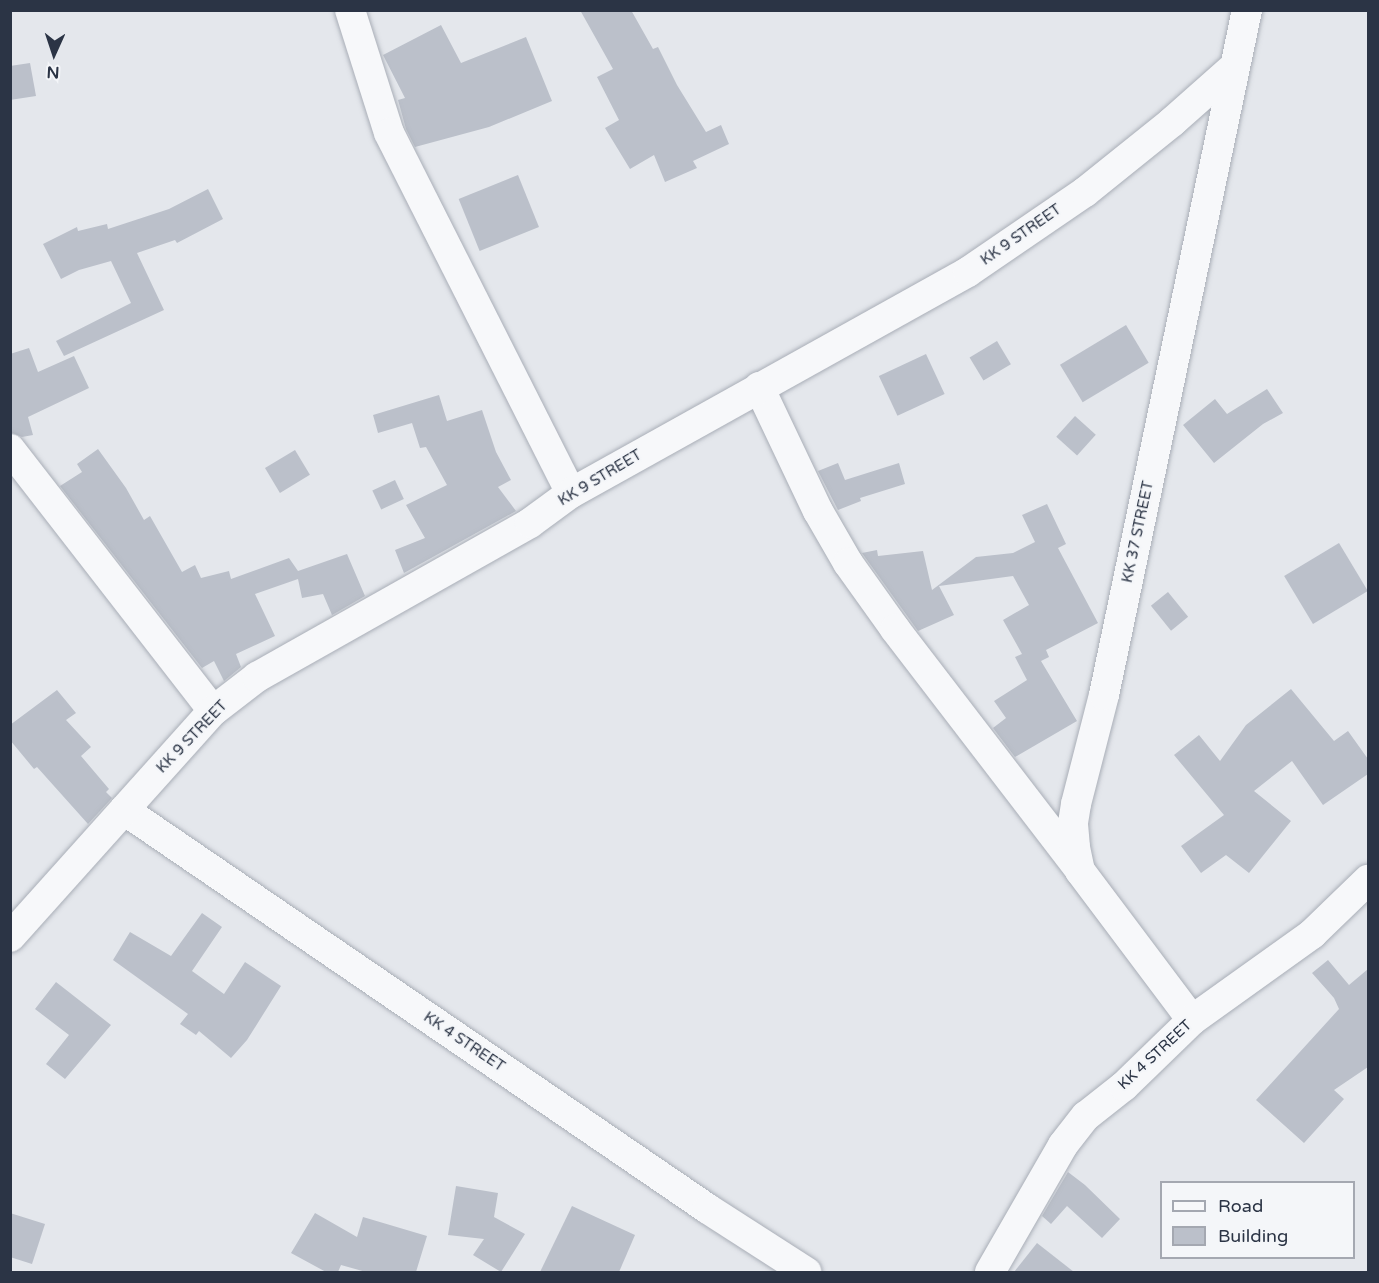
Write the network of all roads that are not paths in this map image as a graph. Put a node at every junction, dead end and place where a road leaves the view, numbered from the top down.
1 (350, 10) edge
2 (1246, 10) edge
3 (1233, 68) junction
4 (759, 387) junction
5 (10, 449) edge
6 (571, 493) junction
7 (213, 711) junction
8 (124, 810) junction
9 (1080, 871) junction
10 (1368, 880) edge
11 (10, 937) edge
12 (1192, 1020) junction
13 (807, 1272) edge
14 (990, 1272) edge

1 - 6 street
2 - 3 street, KK 37 STREET
3 - 4 street, KK 9 STREET
3 - 9 street, KK 37 STREET
4 - 6 street, KK 9 STREET
4 - 9 street
5 - 7 street
6 - 7 street, KK 9 STREET
7 - 8 street, KK 9 STREET
8 - 11 street, KK 9 STREET
8 - 13 street, KK 4 STREET
9 - 12 street, KK 37 STREET
10 - 12 street, KK 4 STREET
12 - 14 street, KK 4 STREET

